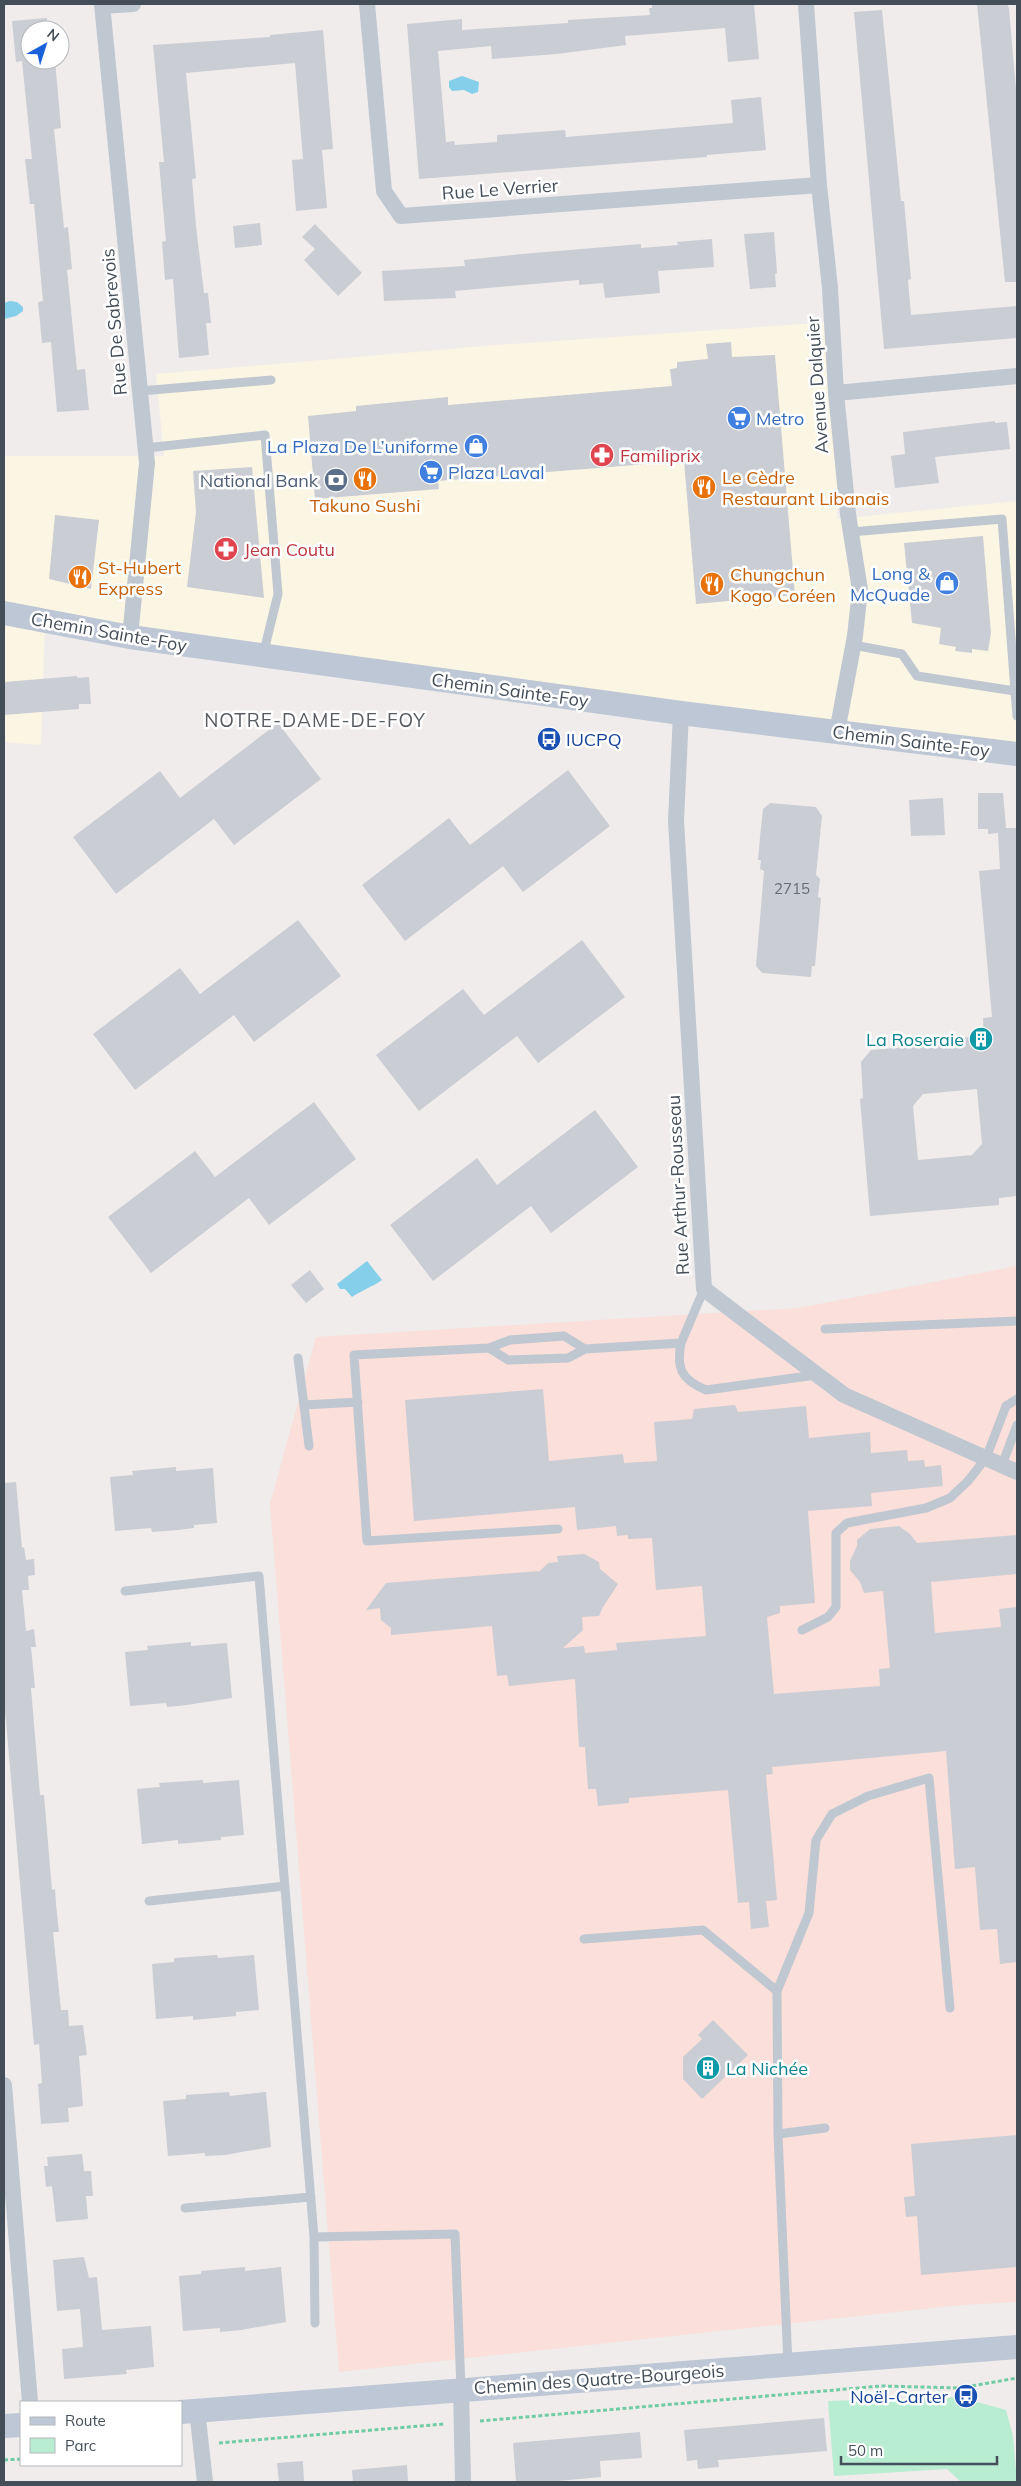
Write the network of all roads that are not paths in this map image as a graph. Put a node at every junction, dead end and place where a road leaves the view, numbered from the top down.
1 (133, 4) edge
2 (368, 4) edge
3 (806, 4) edge
4 (102, 5) edge
5 (819, 185) junction
6 (1017, 376) edge
7 (271, 380) dead end
8 (140, 391) junction
9 (836, 393) junction
10 (146, 448) junction
11 (851, 532) junction
12 (4, 613) edge
13 (130, 637) junction
14 (853, 645) junction
15 (263, 656) junction
16 (1014, 691) junction
17 (680, 713) junction
18 (1017, 716) edge
19 (837, 732) junction
20 (1017, 754) edge
21 (704, 1289) junction
22 (1017, 1321) edge
23 (825, 1329) dead end
24 (681, 1343) junction
25 (489, 1348) junction
26 (585, 1349) junction
27 (298, 1358) dead end
28 (817, 1375) junction
29 (1017, 1399) edge
30 (358, 1402) junction
31 (304, 1406) junction
32 (1017, 1425) edge
33 (309, 1446) dead end
34 (986, 1458) junction
35 (1013, 1469) edge
36 (558, 1528) dead end
37 (125, 1591) dead end
38 (802, 1630) dead end
39 (285, 1886) junction
40 (149, 1901) dead end
41 (584, 1939) dead end
42 (777, 1991) junction
43 (950, 2008) dead end
44 (4, 2085) edge
45 (825, 2128) dead end
46 (778, 2134) junction
47 (311, 2198) junction
48 (185, 2208) dead end
49 (314, 2237) junction
50 (315, 2323) dead end
51 (1017, 2347) edge
52 (788, 2365) junction
53 (461, 2389) junction
54 (30, 2401) edge
55 (189, 2411) edge
56 (20, 2424) edge
57 (4, 2426) edge
58 (205, 2482) edge
59 (463, 2482) edge

1 - 4 street
2 - 5 street, Rue Le Verrier
3 - 5 street, Avenue Dalquier
4 - 8 street, Rue De Sabrevois
5 - 9 street, Avenue Dalquier
6 - 9 street
7 - 8 lane
8 - 10 street, Rue De Sabrevois
9 - 11 street, Avenue Dalquier
10 - 13 street, Rue De Sabrevois
10 - 15 lane
11 - 14 street, Avenue Dalquier
11 - 16 lane
12 - 13 main road, Chemin Sainte-Foy
13 - 15 main road, Chemin Sainte-Foy
14 - 16 lane
14 - 19 street, Avenue Dalquier
15 - 17 main road, Chemin Sainte-Foy
16 - 18 lane
17 - 19 main road, Chemin Sainte-Foy
17 - 21 street, Rue Arthur-Rousseau
19 - 20 main road, Chemin Sainte-Foy
21 - 24 lane
21 - 28 street, Rue Arthur-Rousseau
22 - 23 lane
24 - 26 lane
24 - 28 lane
25 - 26 lane
25 - 26 lane
25 - 30 lane
27 - 31 lane
28 - 34 street, Rue Arthur-Rousseau
29 - 34 lane
30 - 31 lane
30 - 36 lane
31 - 33 lane
32 - 35 lane
34 - 35 street, Rue Arthur-Rousseau
34 - 38 lane
37 - 39 lane
39 - 40 lane
39 - 47 lane
41 - 42 lane
42 - 43 lane
42 - 46 lane
44 - 54 street
45 - 46 lane
46 - 52 lane
47 - 48 lane
47 - 49 lane
49 - 50 lane
49 - 53 lane
51 - 52 main road, Chemin des Quatre-Bourgeois
52 - 53 main road, Chemin des Quatre-Bourgeois
53 - 55 main road, Chemin des Quatre-Bourgeois
53 - 59 street
55 - 58 street
56 - 57 main road

